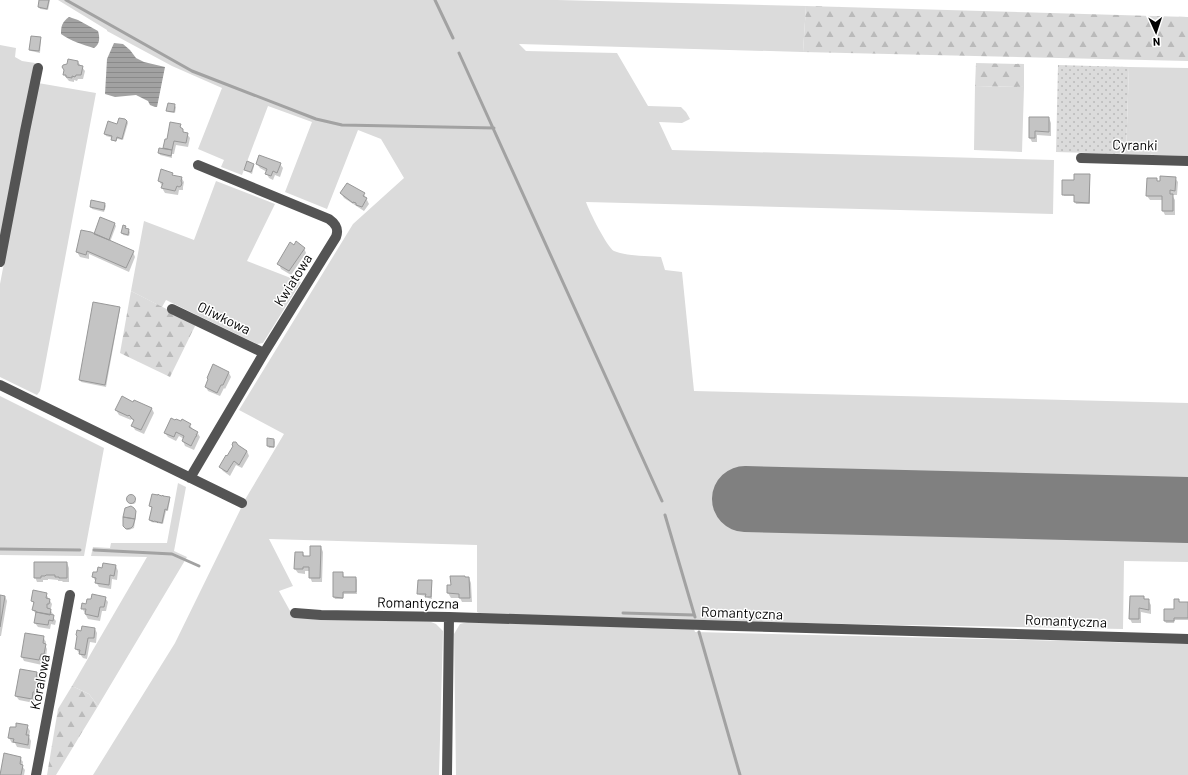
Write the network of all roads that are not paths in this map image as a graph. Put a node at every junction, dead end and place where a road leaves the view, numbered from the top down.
1 (38, 68) dead end
2 (1081, 158) dead end
3 (1188, 161) edge
4 (198, 165) dead end
5 (0, 262) edge
6 (172, 309) dead end
7 (264, 353) junction
8 (0, 385) edge
9 (190, 478) junction
10 (242, 503) dead end
11 (70, 595) dead end
12 (295, 613) dead end
13 (449, 617) junction
14 (1188, 638) edge
15 (36, 775) edge
16 (447, 775) edge

1 - 5 street
2 - 3 street, Cyranki
4 - 7 street, Kwiatowa
6 - 7 street, Oliwkowa
7 - 9 street, Kwiatowa
8 - 9 street
9 - 10 street
11 - 15 street, Koralowa
12 - 13 street, Romantyczna
13 - 14 street, Romantyczna
13 - 16 street

